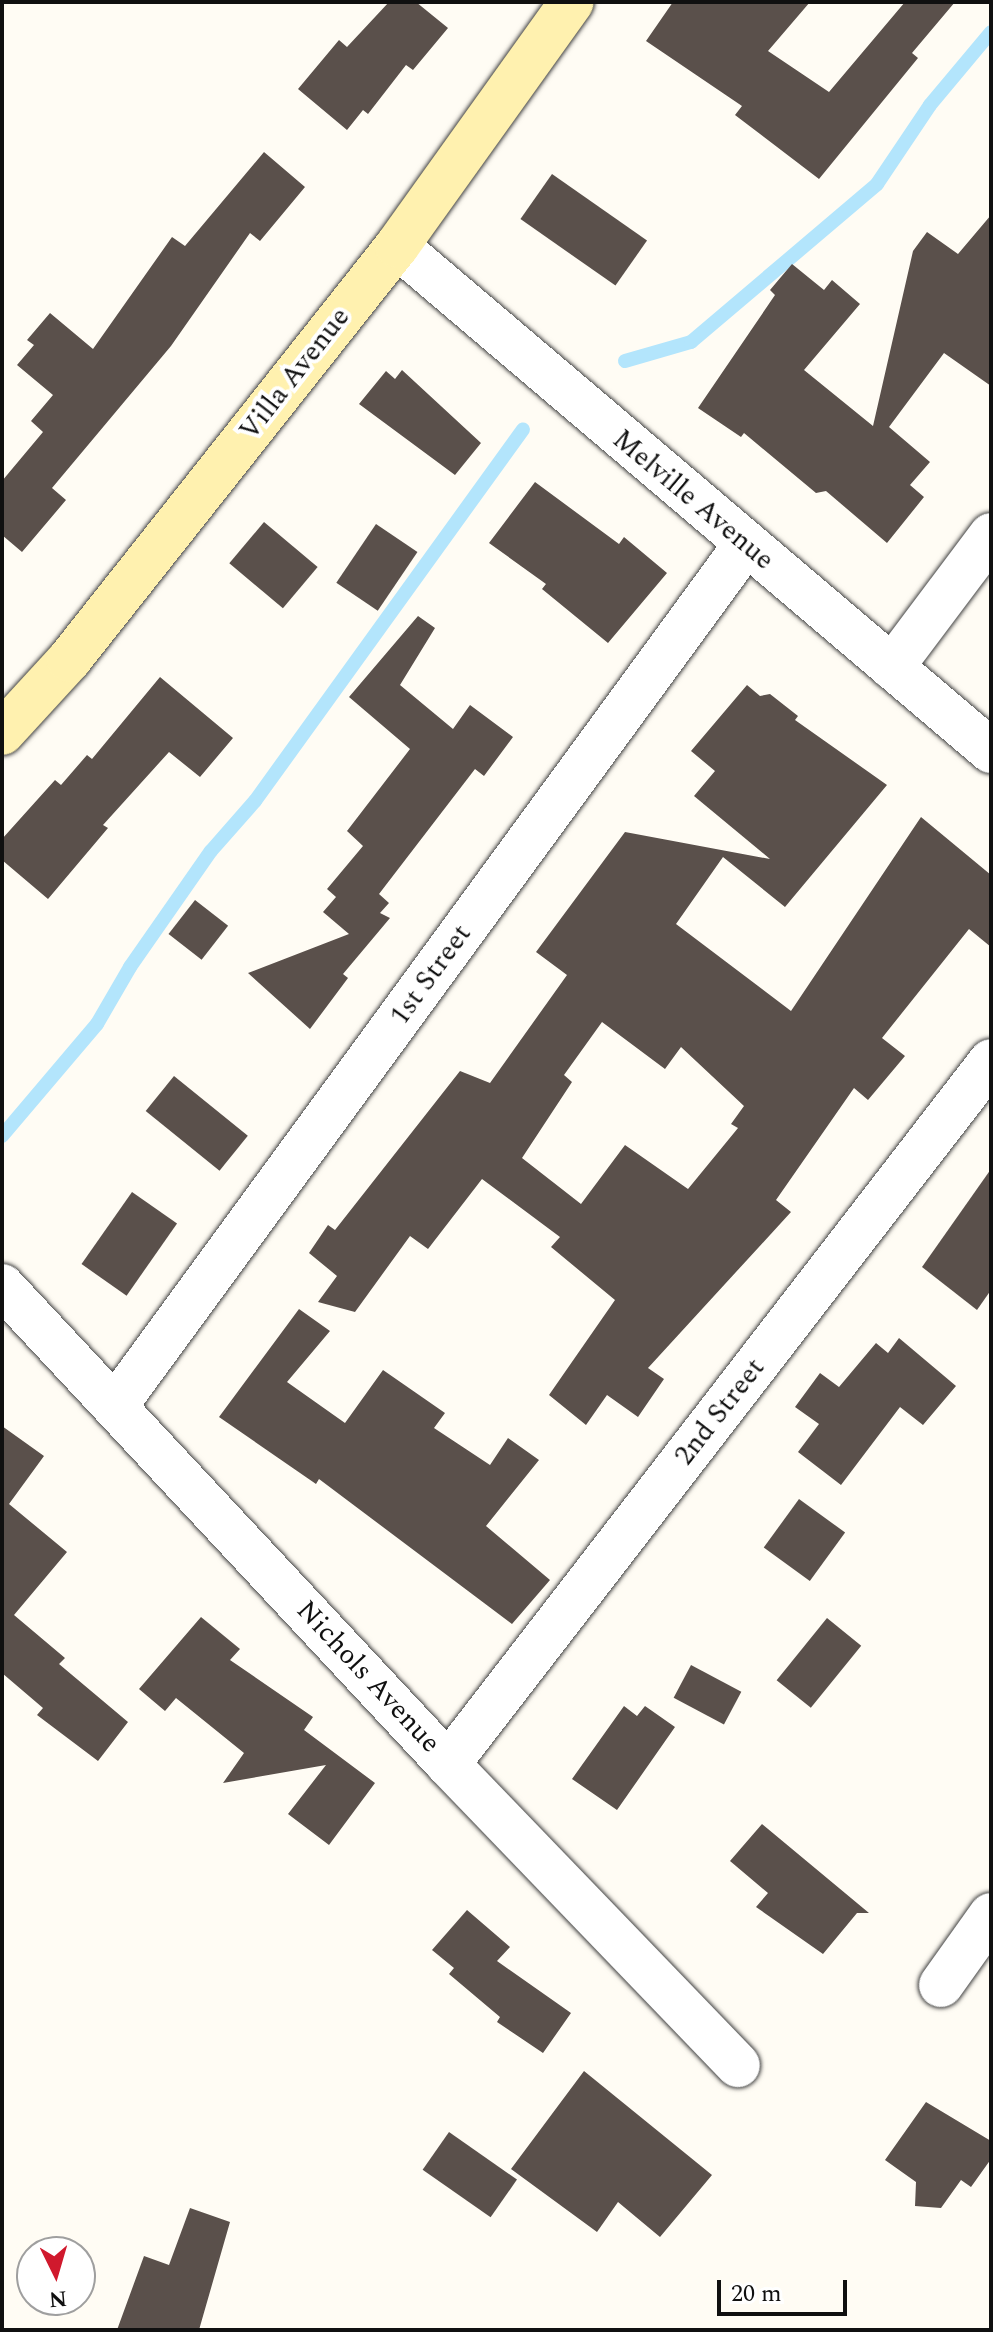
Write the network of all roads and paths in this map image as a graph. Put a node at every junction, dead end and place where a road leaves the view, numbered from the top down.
1 (569, 3) edge
2 (397, 246) junction
3 (991, 535) edge
4 (746, 544) junction
5 (892, 667) junction
6 (2, 733) edge
7 (991, 751) edge
8 (991, 1061) edge
9 (2, 1286) edge
10 (116, 1405) junction
11 (448, 1764) junction
12 (991, 1915) edge
13 (941, 1985) dead end
14 (738, 2065) dead end

1 - 2 main road, Villa Avenue
2 - 4 street, Melville Avenue
2 - 6 main road, Villa Avenue
3 - 5 street
4 - 5 street, Melville Avenue
4 - 10 street, 1st Street
5 - 7 street, Melville Avenue
8 - 11 street, 2nd Street
9 - 10 street, Nichols Avenue
10 - 11 street, Nichols Avenue
11 - 14 street, Nichols Avenue
12 - 13 street

